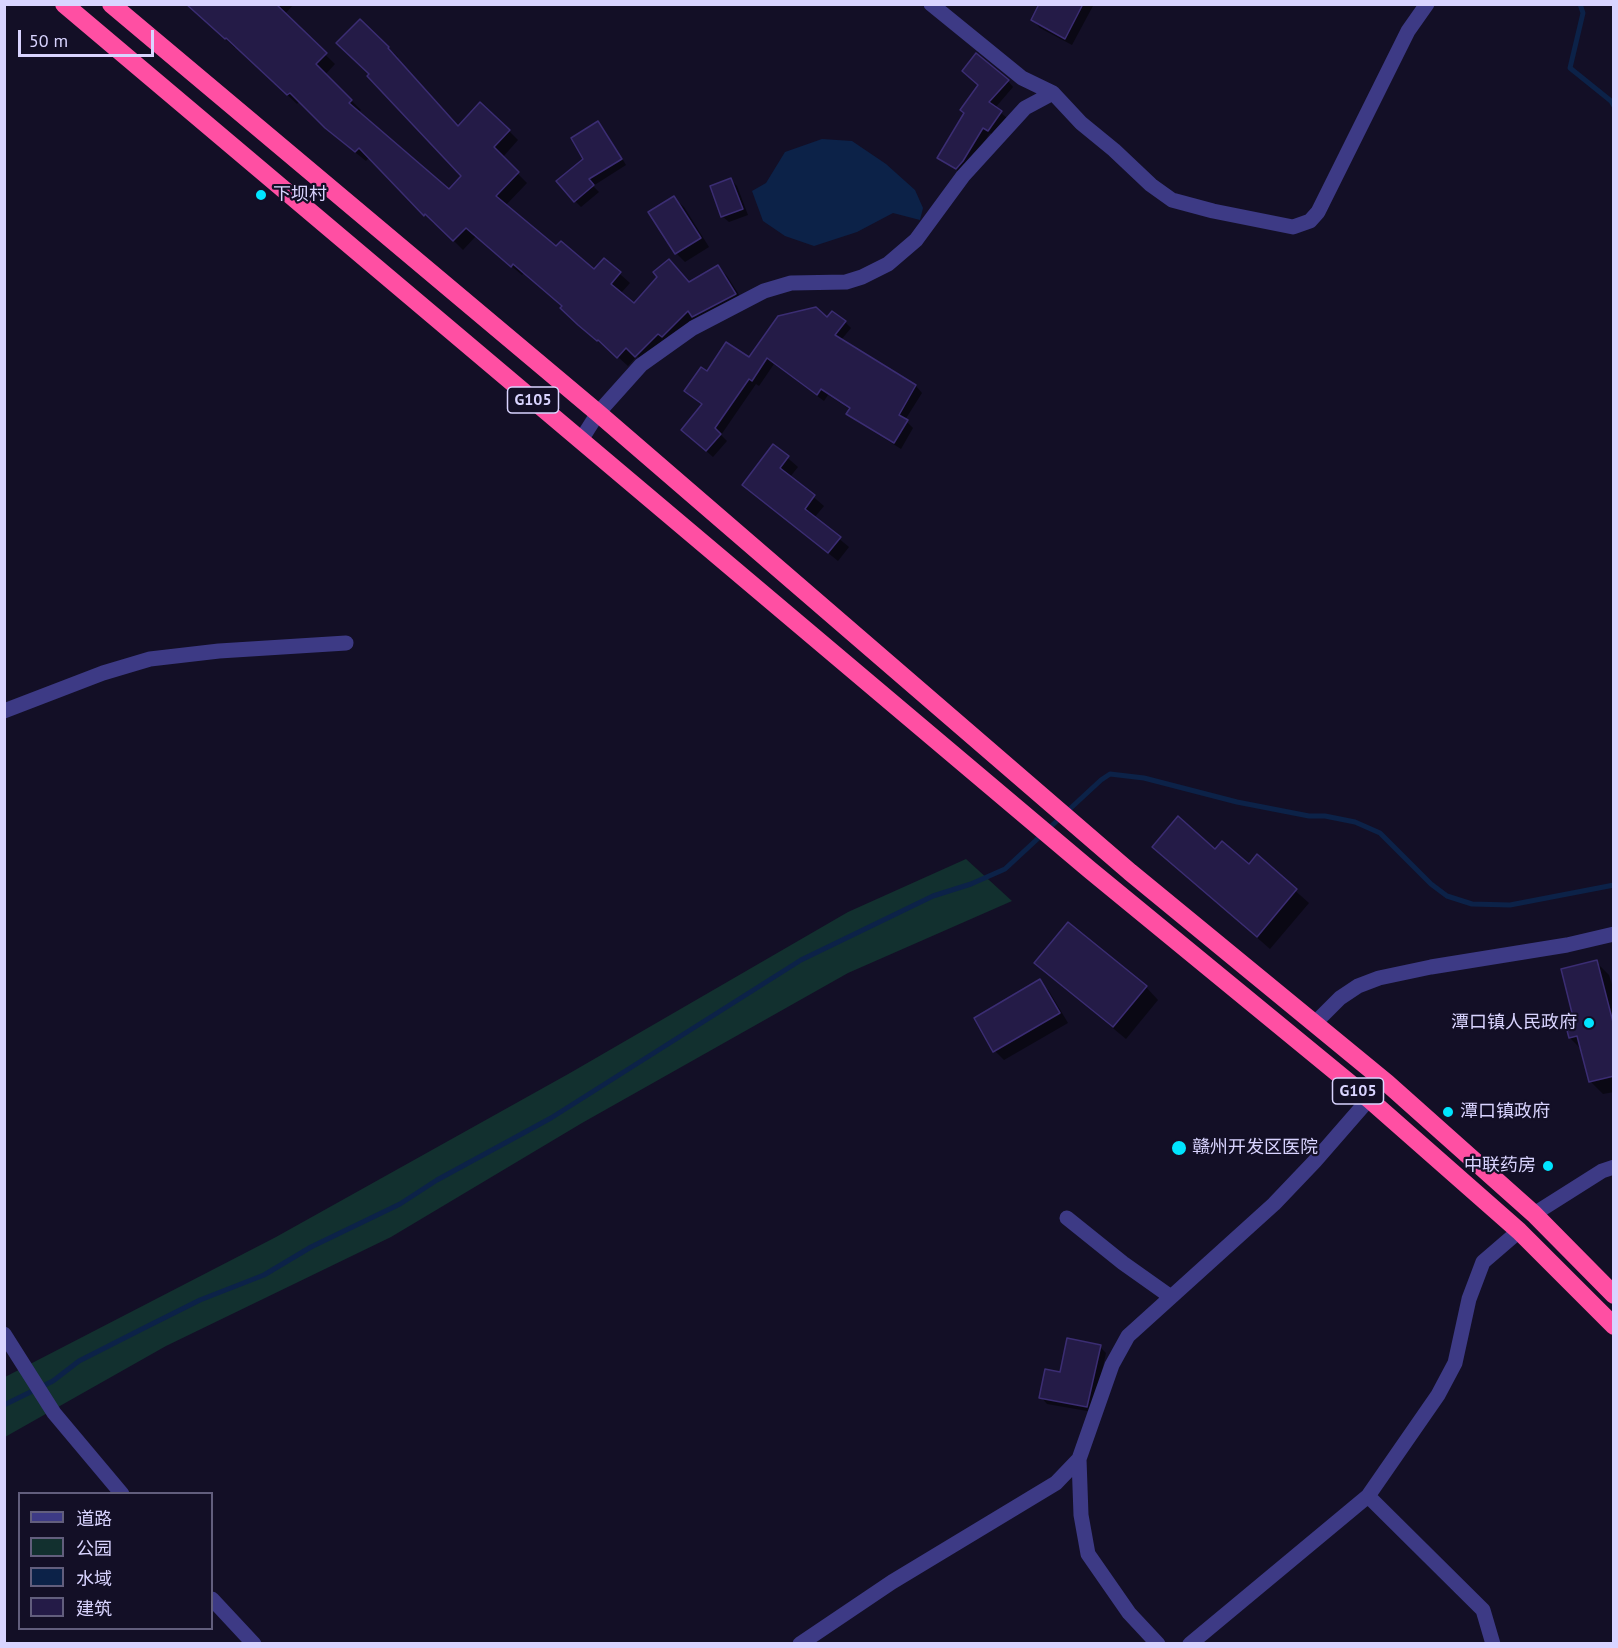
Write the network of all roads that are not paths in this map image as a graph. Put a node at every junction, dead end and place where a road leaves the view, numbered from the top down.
1 (64, 4) edge
2 (111, 4) edge
3 (1426, 4) edge
4 (936, 6) edge
5 (1053, 93) junction
6 (598, 414) junction
7 (581, 440) junction
8 (346, 643) dead end
9 (4, 711) edge
10 (1130, 872) junction
11 (1115, 889) junction
12 (1614, 933) edge
13 (1315, 1023) junction
14 (1369, 1099) junction
15 (1614, 1167) edge
16 (1534, 1214) junction
17 (1067, 1218) dead end
18 (1519, 1231) junction
19 (1614, 1295) edge
20 (1171, 1297) junction
21 (1614, 1326) edge
22 (4, 1334) edge
23 (1079, 1459) junction
24 (120, 1492) edge
25 (1368, 1496) junction
26 (213, 1600) edge
27 (254, 1644) edge
28 (800, 1644) edge
29 (1158, 1644) edge
30 (1190, 1644) edge
31 (1493, 1644) edge

1 - 7 highway, G105
2 - 6 highway, G105
3 - 5 street
4 - 5 street
5 - 6 street
6 - 7 street
6 - 10 highway, G105
7 - 11 highway, G105
8 - 9 street
10 - 11 highway
10 - 13 highway, G105
11 - 14 highway, G105
12 - 13 street
13 - 16 highway, G105
14 - 18 highway, G105
14 - 20 street
15 - 16 street
16 - 19 highway, G105
17 - 20 street
18 - 21 highway, G105
18 - 25 street
20 - 23 street
22 - 24 street
23 - 28 street
23 - 29 street
25 - 30 street
25 - 31 street
26 - 27 street

